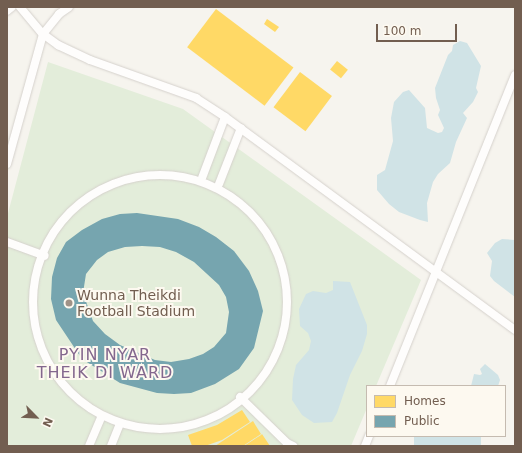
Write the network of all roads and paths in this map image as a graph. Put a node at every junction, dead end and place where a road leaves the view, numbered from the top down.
1 (12, 7) edge
2 (20, 7) edge
3 (69, 7) edge
4 (7, 11) edge
5 (43, 34) junction
6 (515, 75) edge
7 (225, 117) junction
8 (241, 128) junction
9 (7, 164) edge
10 (202, 178) junction
11 (219, 184) junction
12 (7, 242) edge
13 (45, 256) junction
14 (436, 273) junction
15 (515, 330) edge
16 (390, 385) edge
17 (240, 397) junction
18 (101, 418) junction
19 (119, 426) junction
20 (89, 446) edge
21 (111, 446) edge
22 (293, 446) edge

1 - 4 street
2 - 5 street
3 - 5 street
5 - 7 street
5 - 9 street
6 - 14 street
7 - 8 street
7 - 10 street
8 - 11 street
8 - 14 street
10 - 11 street
10 - 13 street
11 - 17 street
12 - 13 street
13 - 18 street
14 - 15 street
14 - 16 street
17 - 19 street
17 - 22 street
18 - 19 street
18 - 20 street
19 - 21 street

